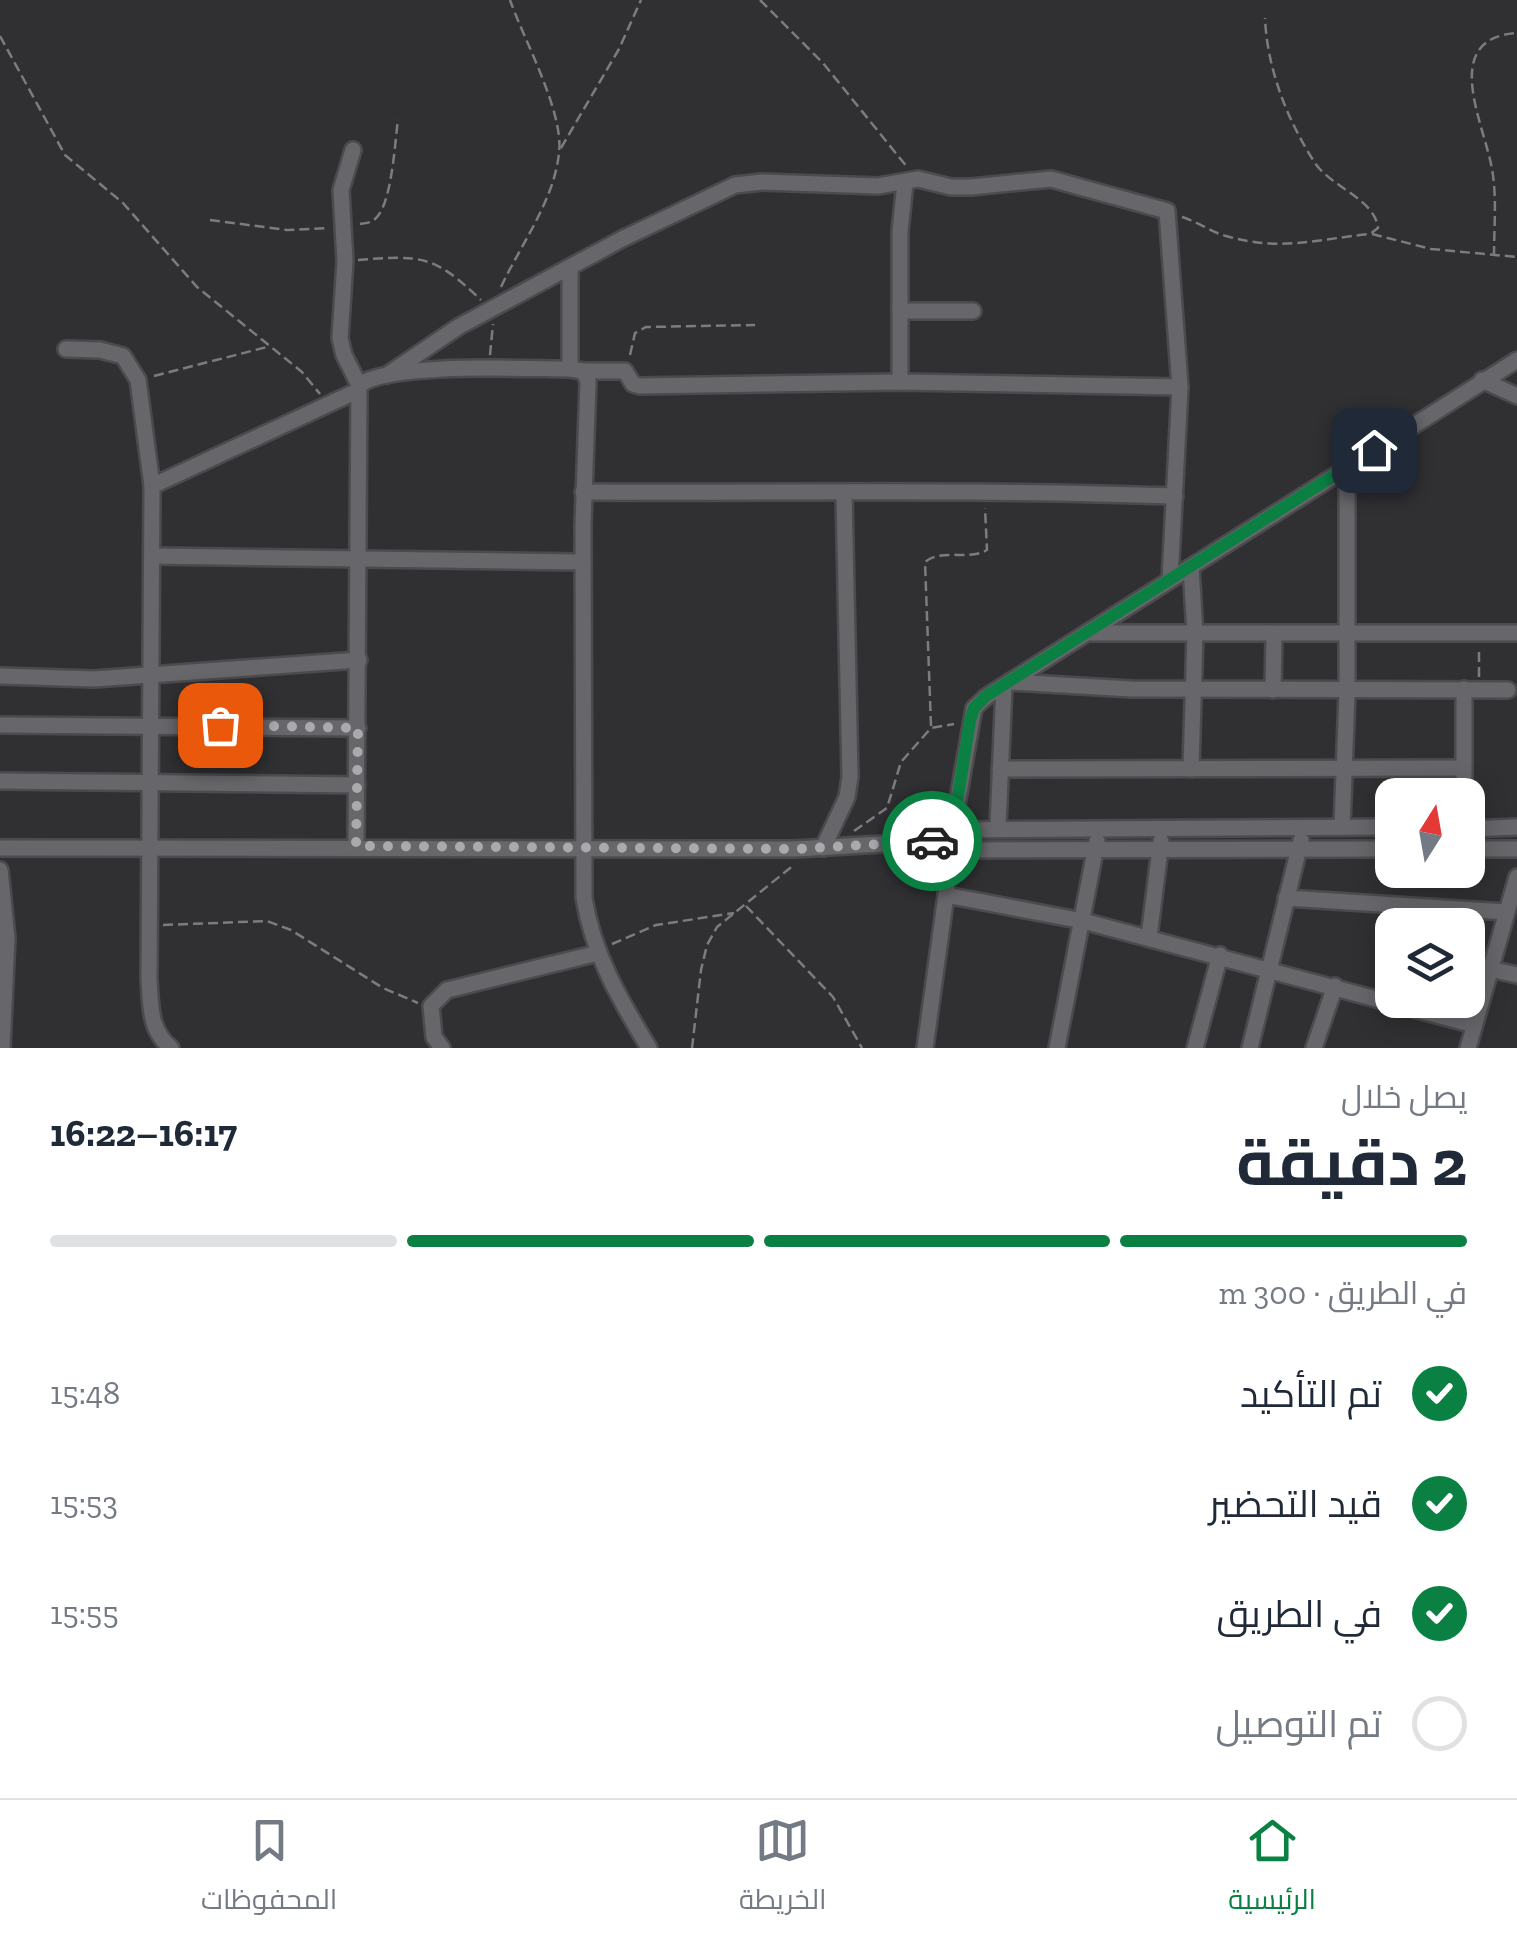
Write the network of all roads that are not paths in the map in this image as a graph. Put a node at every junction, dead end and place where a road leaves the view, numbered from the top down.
1 (353, 150) dead end
2 (912, 181) junction
3 (570, 269) junction
4 (900, 311) junction
5 (973, 311) dead end
6 (66, 349) dead end
7 (1517, 360) edge
8 (577, 370) junction
9 (386, 376) junction
10 (1482, 380) junction
11 (900, 382) junction
12 (1180, 387) junction
13 (358, 388) junction
14 (1517, 396) edge
15 (1347, 468) junction
16 (152, 486) junction
17 (584, 492) junction
18 (844, 494) junction
19 (1175, 496) junction
20 (153, 556) junction
21 (360, 558) junction
22 (583, 562) junction
23 (1190, 567) junction
24 (1170, 580) junction
25 (1517, 633) edge
26 (1090, 634) junction
27 (1195, 634) junction
28 (1274, 634) junction
29 (1348, 635) junction
30 (359, 660) junction
31 (151, 674) junction
32 (0, 676) edge
33 (1007, 684) junction
34 (1347, 689) junction
35 (1193, 690) junction
36 (1273, 690) junction
37 (1471, 690) junction
38 (1508, 690) dead end
39 (151, 724) junction
40 (0, 725) edge
41 (358, 728) junction
42 (1463, 768) junction
43 (1000, 769) junction
44 (1190, 769) junction
45 (1344, 769) junction
46 (1463, 778) edge
47 (0, 781) edge
48 (152, 784) junction
49 (357, 785) junction
50 (1304, 826) junction
51 (1342, 826) junction
52 (998, 827) junction
53 (1099, 827) junction
54 (1162, 827) junction
55 (1375, 827) edge
56 (1517, 827) edge
57 (1485, 828) edge
58 (951, 840) junction
59 (356, 846) junction
60 (150, 847) junction
61 (0, 848) edge
62 (582, 848) junction
63 (823, 848) junction
64 (1096, 848) junction
65 (1160, 848) junction
66 (1299, 848) junction
67 (1375, 849) edge
68 (1485, 849) edge
69 (1517, 850) edge
70 (0, 870) edge
71 (1517, 877) edge
72 (946, 895) junction
73 (1514, 896) edge
74 (1286, 898) junction
75 (1375, 908) edge
76 (1506, 912) junction
77 (1485, 914) edge
78 (1083, 921) junction
79 (1149, 937) junction
80 (598, 953) junction
81 (1220, 955) junction
82 (1270, 968) junction
83 (1488, 974) junction
84 (1517, 975) edge
85 (1335, 986) junction
86 (1375, 994) edge
87 (1457, 1018) edge
88 (1474, 1025) junction
89 (169, 1046) edge
90 (2, 1048) edge
91 (147, 1048) edge
92 (442, 1048) edge
93 (648, 1048) edge
94 (925, 1048) edge
95 (1057, 1048) edge
96 (1196, 1048) edge
97 (1250, 1048) edge
98 (1314, 1048) edge
99 (1468, 1048) edge

1 - 13 street
2 - 3 street
2 - 4 street
2 - 12 street
3 - 8 street
3 - 9 street
4 - 5 street
4 - 11 street
6 - 16 street
7 - 10 street
8 - 9 street
8 - 11 street
8 - 17 street
9 - 13 street
10 - 14 street
10 - 15 street
11 - 12 street
12 - 19 street
13 - 16 street
13 - 21 street
15 - 23 street
15 - 29 street
16 - 20 street
17 - 18 street
17 - 22 street
18 - 19 street
18 - 63 street
19 - 24 street
20 - 21 street
20 - 31 street
21 - 22 street
21 - 30 street
22 - 62 street
23 - 24 street
23 - 27 street
24 - 26 street
25 - 29 street
26 - 27 street
26 - 33 street
27 - 28 street
27 - 35 street
28 - 29 street
28 - 36 street
29 - 34 street
30 - 31 street
30 - 41 street
31 - 32 street
31 - 39 street
33 - 35 street
33 - 43 street
33 - 58 street
34 - 36 street
34 - 37 street
34 - 45 street
35 - 36 street
35 - 44 street
37 - 38 street
37 - 42 street
39 - 40 street
39 - 41 street
39 - 48 street
41 - 49 street
42 - 45 street
42 - 46 street
43 - 44 street
43 - 52 street
44 - 45 street
45 - 51 street
47 - 48 street
48 - 49 street
48 - 60 street
49 - 59 street
50 - 51 street
50 - 54 street
50 - 66 street
51 - 55 street
52 - 53 street
52 - 58 street
53 - 54 street
53 - 64 street
54 - 65 street
56 - 57 street
58 - 63 street
58 - 64 street
58 - 72 street
59 - 60 street
59 - 62 street
60 - 61 street
60 - 89 street
62 - 63 street
62 - 80 street
64 - 65 street
64 - 78 street
65 - 66 street
65 - 79 street
66 - 67 street
66 - 74 street
68 - 69 street
70 - 90 street
71 - 73 street
72 - 78 street
72 - 94 street
73 - 76 street
74 - 75 street
74 - 82 street
76 - 77 street
76 - 83 street
78 - 79 street
78 - 95 street
79 - 81 street
80 - 92 street
80 - 93 street
81 - 82 street
81 - 96 street
82 - 85 street
82 - 97 street
83 - 84 street
83 - 88 street
85 - 86 street
85 - 98 street
87 - 88 street
88 - 99 street
89 - 91 street

